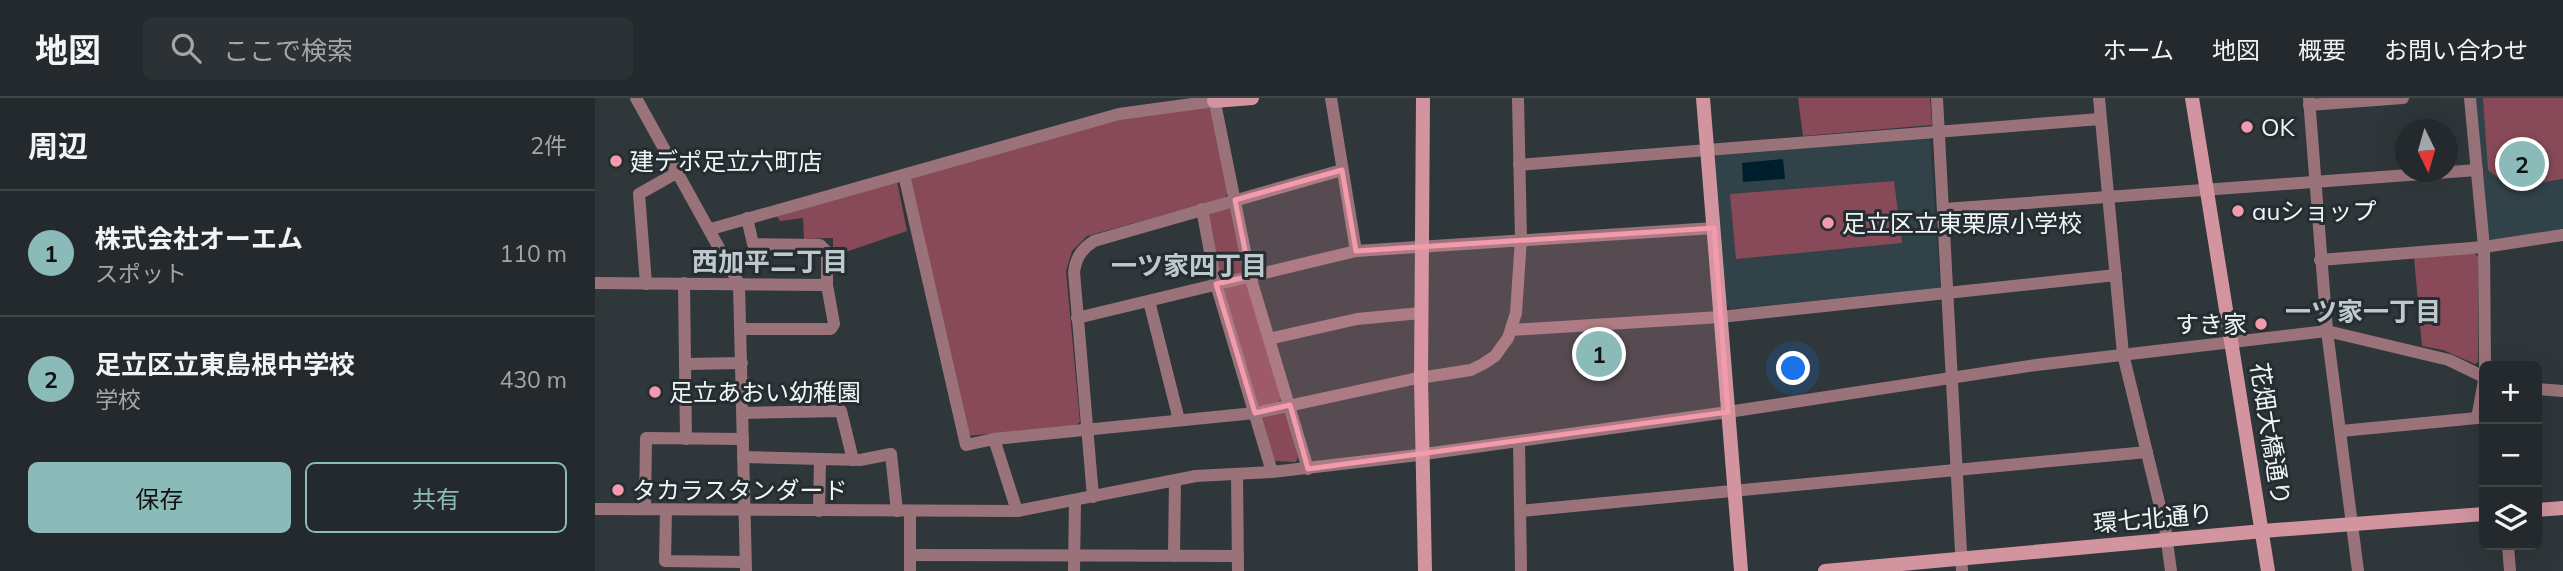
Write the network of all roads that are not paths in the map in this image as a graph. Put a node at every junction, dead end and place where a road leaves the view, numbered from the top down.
1 (636, 98) edge
2 (1252, 98) edge
3 (1331, 98) edge
4 (1423, 98) edge
5 (1518, 98) edge
6 (1703, 98) edge
7 (1937, 98) edge
8 (2099, 98) edge
9 (2192, 98) edge
10 (2403, 98) edge
11 (2470, 98) edge
12 (1214, 100) edge
13 (2309, 101) edge
14 (2101, 119) junction
15 (1940, 131) junction
16 (1707, 149) junction
17 (1519, 165) junction
18 (1342, 170) junction
19 (2477, 170) junction
20 (678, 172) junction
21 (904, 175) junction
22 (2315, 183) junction
23 (2208, 191) junction
24 (2108, 198) junction
25 (1235, 200) junction
26 (1202, 209) junction
27 (1944, 209) junction
28 (747, 218) junction
29 (1714, 228) junction
30 (711, 229) junction
31 (2563, 235) edge
32 (1521, 239) junction
33 (1423, 246) junction
34 (2484, 247) junction
35 (1356, 251) junction
36 (2320, 260) junction
37 (2116, 275) junction
38 (1250, 276) junction
39 (595, 283) edge
40 (646, 284) junction
41 (684, 284) junction
42 (1216, 284) junction
43 (739, 285) junction
44 (827, 285) junction
45 (1948, 293) junction
46 (1149, 301) junction
47 (1422, 313) junction
48 (1720, 317) junction
49 (1077, 318) junction
50 (741, 329) junction
51 (1511, 330) junction
52 (2327, 331) junction
53 (1269, 339) junction
54 (2232, 342) junction
55 (2123, 354) junction
56 (2485, 361) edge
57 (742, 363) junction
58 (685, 364) junction
59 (2479, 376) edge
60 (1952, 378) junction
61 (1421, 379) junction
62 (2542, 389) edge
63 (2563, 391) edge
64 (1290, 405) junction
65 (2479, 407) edge
66 (1255, 412) junction
67 (1728, 412) junction
68 (743, 413) junction
69 (1179, 420) junction
70 (1088, 429) junction
71 (2341, 431) junction
72 (686, 439) junction
73 (743, 439) junction
74 (994, 439) junction
75 (1519, 441) junction
76 (2147, 452) junction
77 (1422, 454) junction
78 (743, 457) junction
79 (820, 459) junction
80 (853, 460) junction
81 (1308, 469) junction
82 (1957, 470) junction
83 (1272, 472) junction
84 (1237, 474) junction
85 (1175, 481) junction
86 (1734, 491) junction
87 (1093, 497) junction
88 (1075, 500) junction
89 (2563, 508) edge
90 (595, 509) edge
91 (645, 509) junction
92 (666, 510) junction
93 (2542, 510) edge
94 (744, 511) junction
95 (819, 511) junction
96 (904, 511) junction
97 (1017, 511) junction
98 (1520, 511) junction
99 (2479, 514) edge
100 (2353, 524) junction
101 (2263, 531) junction
102 (2167, 540) junction
103 (2508, 550) edge
104 (910, 555) junction
105 (1174, 556) junction
106 (1238, 556) junction
107 (1075, 557) junction
108 (1962, 565) edge
109 (745, 566) edge
110 (910, 571) edge
111 (1075, 571) edge
112 (1238, 571) edge
113 (1425, 571) edge
114 (1521, 571) edge
115 (1741, 571) edge
116 (1825, 571) edge
117 (2171, 571) edge
118 (2268, 571) edge
119 (2358, 571) edge
120 (2510, 571) edge

1 - 20 street
2 - 12 street
3 - 18 street
4 - 33 street
5 - 17 street
6 - 16 street
7 - 15 street
8 - 14 street
9 - 23 street, 花畑大橋通り
10 - 13 street
11 - 19 street
12 - 21 street
12 - 25 street
13 - 22 street
14 - 15 street
14 - 24 street
15 - 16 street
15 - 27 street
16 - 17 street
16 - 29 street
17 - 32 street
18 - 25 street
18 - 35 street
19 - 22 street
19 - 34 street
20 - 30 street
20 - 40 street
21 - 28 street
21 - 74 street
22 - 23 street
22 - 36 street
23 - 24 street
23 - 54 street, 花畑大橋通り
24 - 27 street
24 - 37 street
25 - 26 street
25 - 38 street
26 - 42 street
26 - 49 street
27 - 45 street
28 - 30 street
28 - 44 street
29 - 32 street
29 - 48 street
30 - 43 street
31 - 34 street
32 - 33 street
32 - 51 street
33 - 35 street
33 - 47 street
34 - 36 street
34 - 56 street
35 - 38 street
36 - 52 street
37 - 45 street
37 - 55 street
38 - 42 street
38 - 53 street
39 - 40 street
40 - 41 street
41 - 43 street
41 - 58 street
42 - 46 street
42 - 66 street
43 - 44 street
43 - 50 street
44 - 50 street
45 - 48 street
45 - 60 street
46 - 49 street
46 - 69 street
47 - 53 street
47 - 61 street
48 - 51 street
48 - 67 street
49 - 70 street
50 - 57 street
51 - 61 street
52 - 54 street
52 - 59 street
52 - 71 street
53 - 64 street
54 - 55 street
54 - 101 street, 花畑大橋通り
55 - 60 street
55 - 76 street
57 - 58 street
57 - 68 street
58 - 72 street
60 - 67 street
60 - 82 street
61 - 64 street
61 - 77 street
62 - 63 street
64 - 66 street
64 - 81 street
65 - 71 street
66 - 69 street
66 - 83 street
67 - 75 street
67 - 86 street
68 - 73 street
68 - 80 street
69 - 70 street
70 - 74 street
70 - 87 street
71 - 100 street
72 - 73 street
72 - 91 street
73 - 78 street
74 - 97 street
75 - 77 street
75 - 98 street
76 - 82 street
76 - 102 street
77 - 81 street
77 - 113 street
78 - 79 street
78 - 94 street
79 - 80 street
79 - 95 street
80 - 96 street
81 - 83 street
82 - 86 street
82 - 108 street
83 - 84 street
84 - 85 street
84 - 106 street
85 - 87 street
85 - 105 street
86 - 98 street
86 - 115 street
87 - 88 street
88 - 97 street
88 - 107 street
89 - 93 street
90 - 91 street
91 - 92 street
92 - 94 street
92 - 109 street
94 - 95 street
94 - 109 street
95 - 96 street
96 - 97 street
96 - 104 street
98 - 114 street
99 - 100 street, 環七北通り
100 - 101 street, 環七北通り
100 - 119 street
101 - 102 street, 環七北通り
101 - 118 street, 花畑大橋通り
102 - 108 street, 環七北通り
102 - 117 street
103 - 120 street
104 - 107 street
104 - 110 street
105 - 106 street
105 - 107 street
106 - 112 street
107 - 111 street
108 - 116 street, 環七北通り

